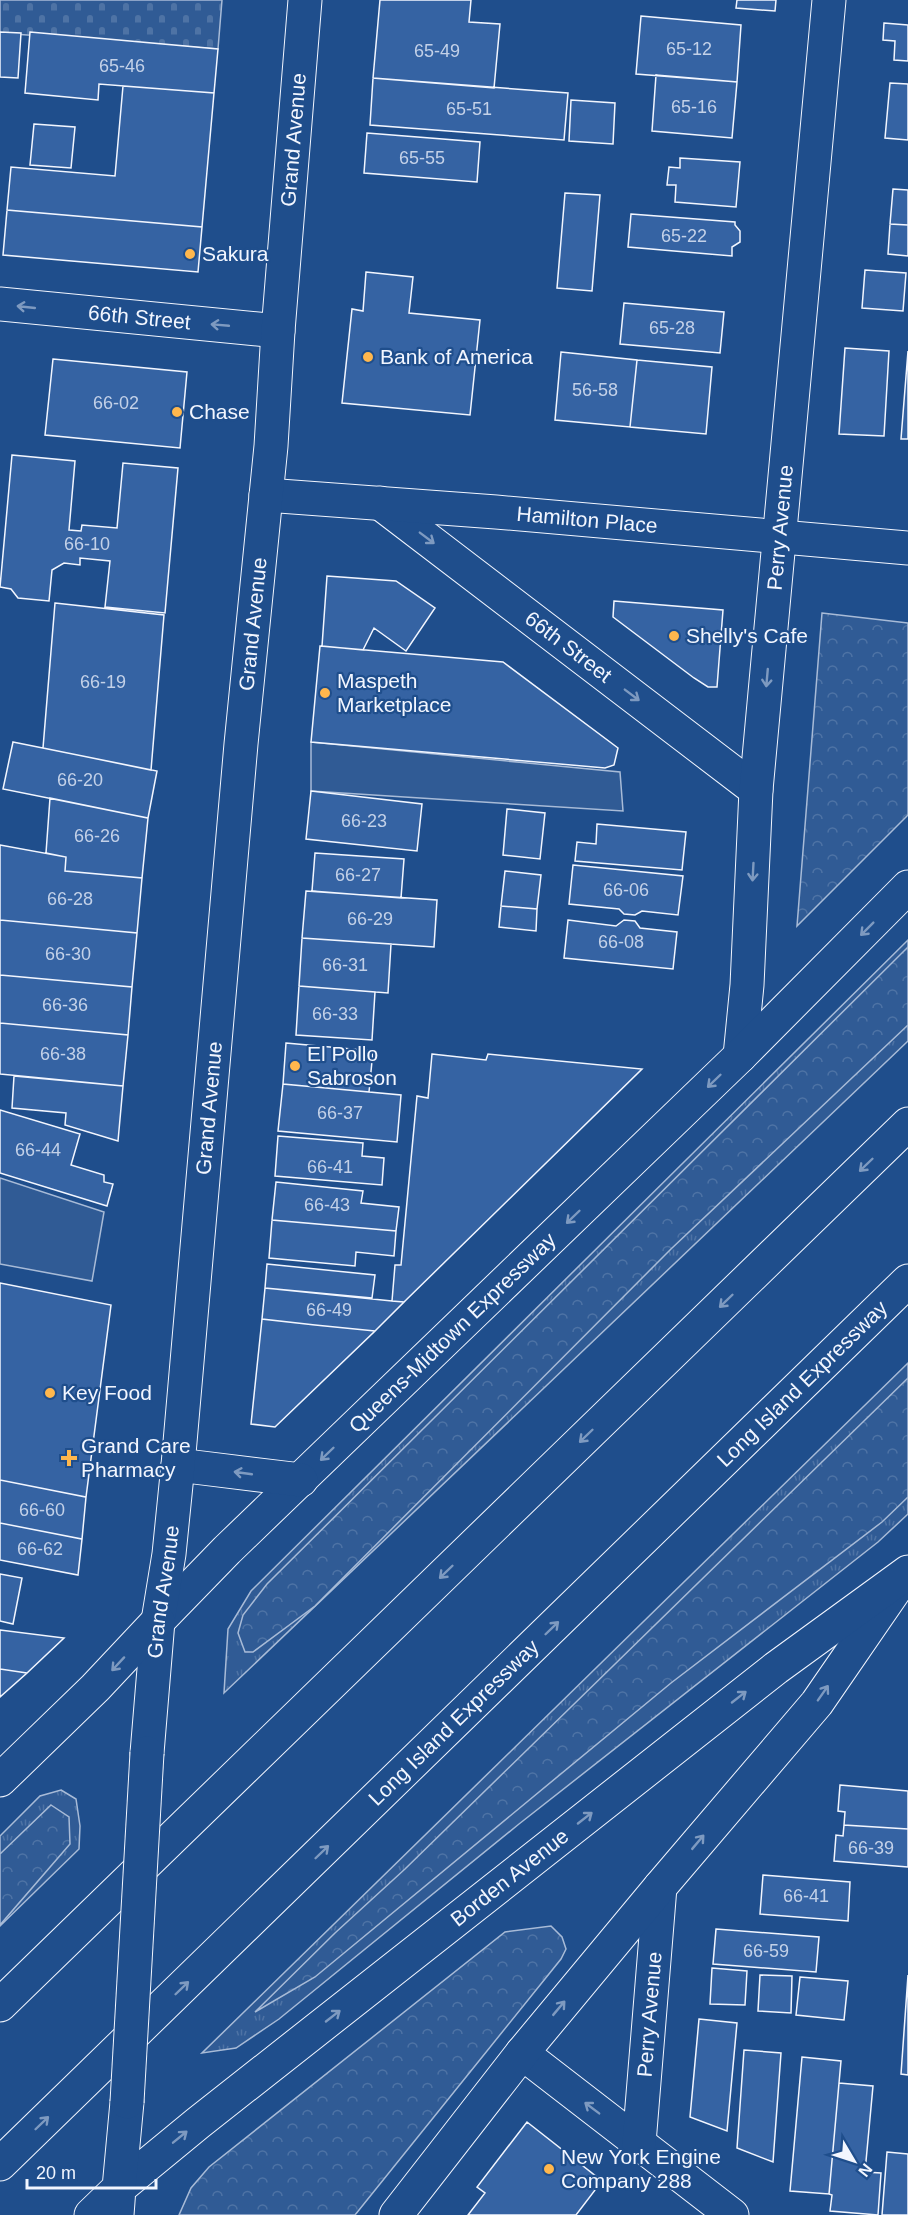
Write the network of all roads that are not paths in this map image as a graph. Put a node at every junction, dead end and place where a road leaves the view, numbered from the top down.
1 (305, 0) edge
2 (829, 0) edge
3 (0, 304) edge
4 (278, 331) junction
5 (266, 495) junction
6 (380, 503) junction
7 (780, 536) junction
8 (908, 548) edge
9 (756, 790) junction
10 (908, 887) edge
11 (740, 1056) junction
12 (908, 1124) edge
13 (908, 1281) edge
14 (178, 1465) junction
15 (301, 1480) junction
16 (907, 1574) edge
17 (158, 1622) junction
18 (0, 1780) edge
19 (660, 1887) junction
20 (0, 2005) edge
21 (522, 2054) junction
22 (639, 2143) junction
23 (0, 2164) edge
24 (118, 2201) edge
25 (91, 2215) edge
26 (396, 2215) edge
27 (732, 2215) edge

1 - 4 main road, Grand Avenue
2 - 7 main road, Perry Avenue
4 -> 3 main road, 66th Street
4 - 5 main road, Grand Avenue
5 - 6 main road, Hamilton Place
5 - 14 main road, Grand Avenue
6 - 7 main road, Hamilton Place
6 -> 9 main road, 66th Street
7 - 8 main road, Hamilton Place
7 -> 9 main road, Perry Avenue
9 -> 11 main road, Perry Avenue
10 -> 11 main road, Queens-Midtown Expressway
11 -> 15 main road, Queens-Midtown Expressway
12 -> 20 main road
23 -> 13 main road, Long Island Expressway
15 -> 14 main road
14 - 17 main road, Grand Avenue
15 - 17 main road, Queens-Midtown Expressway
19 -> 16 main road, Borden Avenue
24 -> 16 main road, Borden Avenue
17 -> 18 main road, Queens-Midtown Expressway
17 - 24 main road, Grand Avenue, bridge
21 -> 19 main road, Borden Avenue
19 - 22 main road, Perry Avenue
22 -> 21 main road
21 - 26 main road, Borden Avenue
22 - 27 main road
24 - 25 main road

